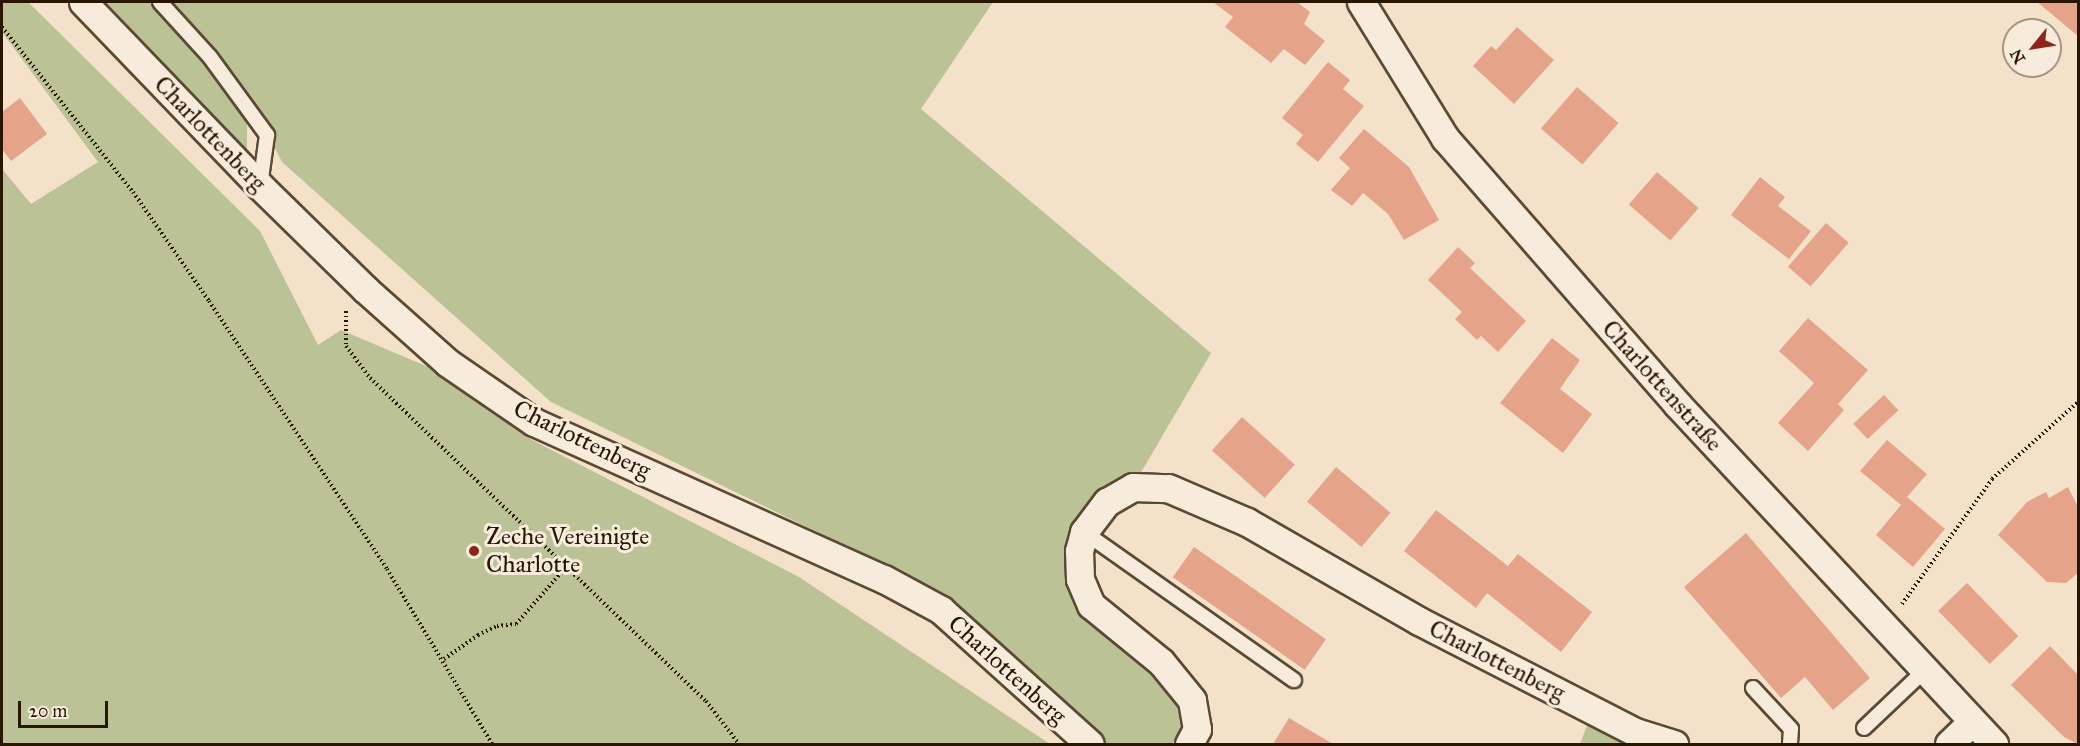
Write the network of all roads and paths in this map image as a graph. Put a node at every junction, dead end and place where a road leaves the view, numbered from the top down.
1 (83, 2) edge
2 (160, 2) edge
3 (1361, 2) edge
4 (2, 27) edge
5 (260, 186) junction
6 (364, 289) junction
7 (2079, 402) edge
8 (1084, 532) junction
9 (566, 567) junction
10 (1886, 627) junction
11 (444, 659) junction
12 (1924, 671) junction
13 (1294, 680) dead end
14 (1753, 688) dead end
15 (1972, 722) junction
16 (1864, 728) dead end
17 (492, 744) edge
18 (739, 744) edge
19 (1090, 744) edge
20 (1189, 744) edge
21 (1674, 744) edge
22 (1790, 744) edge
23 (1949, 744) edge
24 (1994, 744) edge

1 - 5 street, Charlottenberg
2 - 5 lane
3 - 10 street, Charlottenstraße
4 - 11 path
5 - 6 street, Charlottenberg
6 - 9 path
6 - 19 street, Charlottenberg
7 - 10 path
8 - 13 lane
8 - 20 street, Charlottenberg
8 - 21 street, Charlottenberg
9 - 11 path
9 - 18 path
10 - 12 street, Charlottenstraße
11 - 17 path
12 - 15 street, Charlottenstraße
12 - 16 lane
14 - 22 lane
15 - 23 street
15 - 24 street, Charlottenstraße

